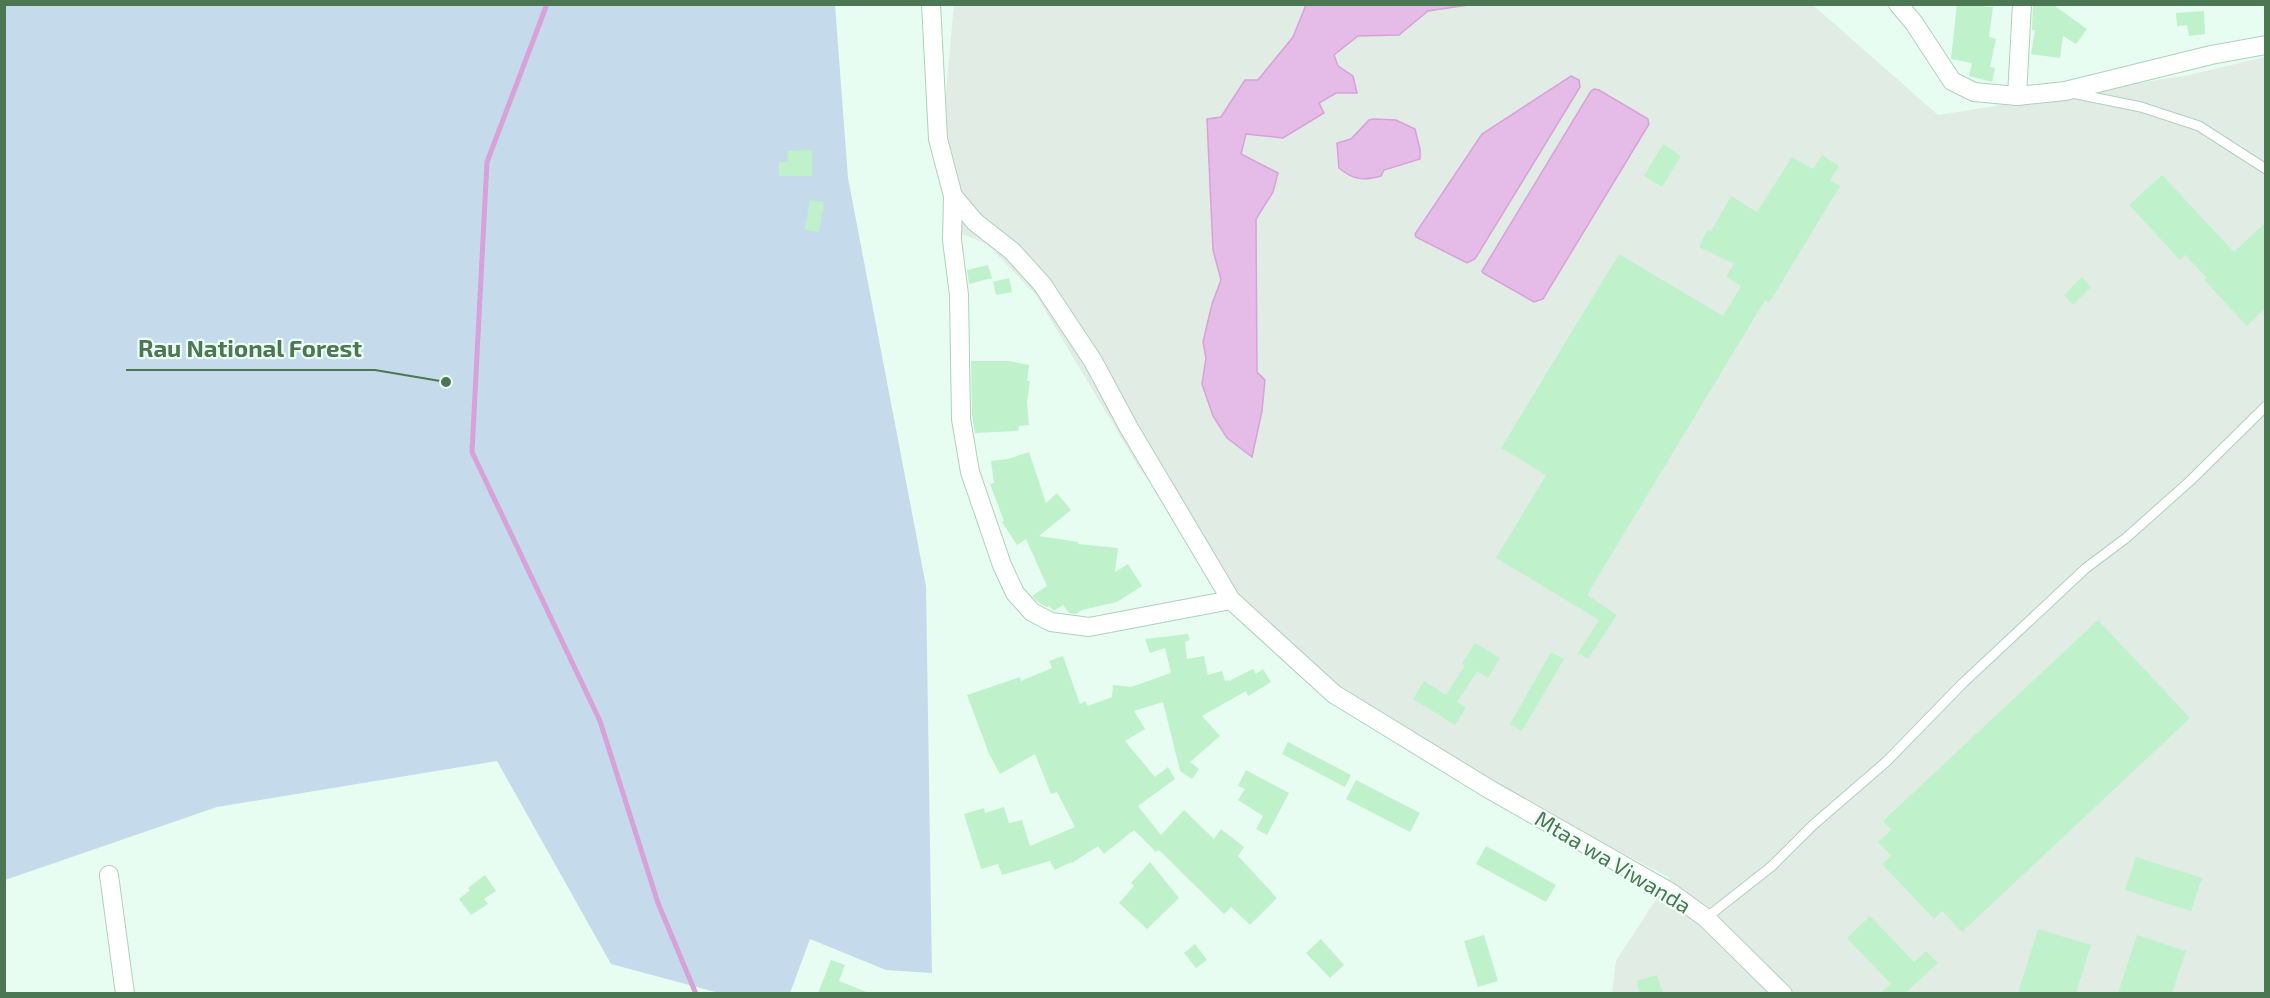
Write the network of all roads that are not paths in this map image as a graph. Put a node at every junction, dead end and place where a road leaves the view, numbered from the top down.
1 (931, 4) edge
2 (1898, 4) edge
3 (2022, 4) edge
4 (2265, 45) edge
5 (2065, 91) junction
6 (2017, 96) junction
7 (2265, 169) edge
8 (953, 196) junction
9 (2265, 406) edge
10 (1232, 600) junction
11 (109, 875) dead end
12 (1706, 918) junction
13 (125, 993) edge
14 (1784, 993) edge

1 - 8 street
2 - 6 street
3 - 6 street
4 - 5 street
5 - 6 street
5 - 7 lane
8 - 10 street, Mtaa wa Viwanda
8 - 10 street
9 - 12 lane
10 - 12 street, Mtaa wa Viwanda
11 - 13 street
12 - 14 street, Mtaa wa Viwanda

